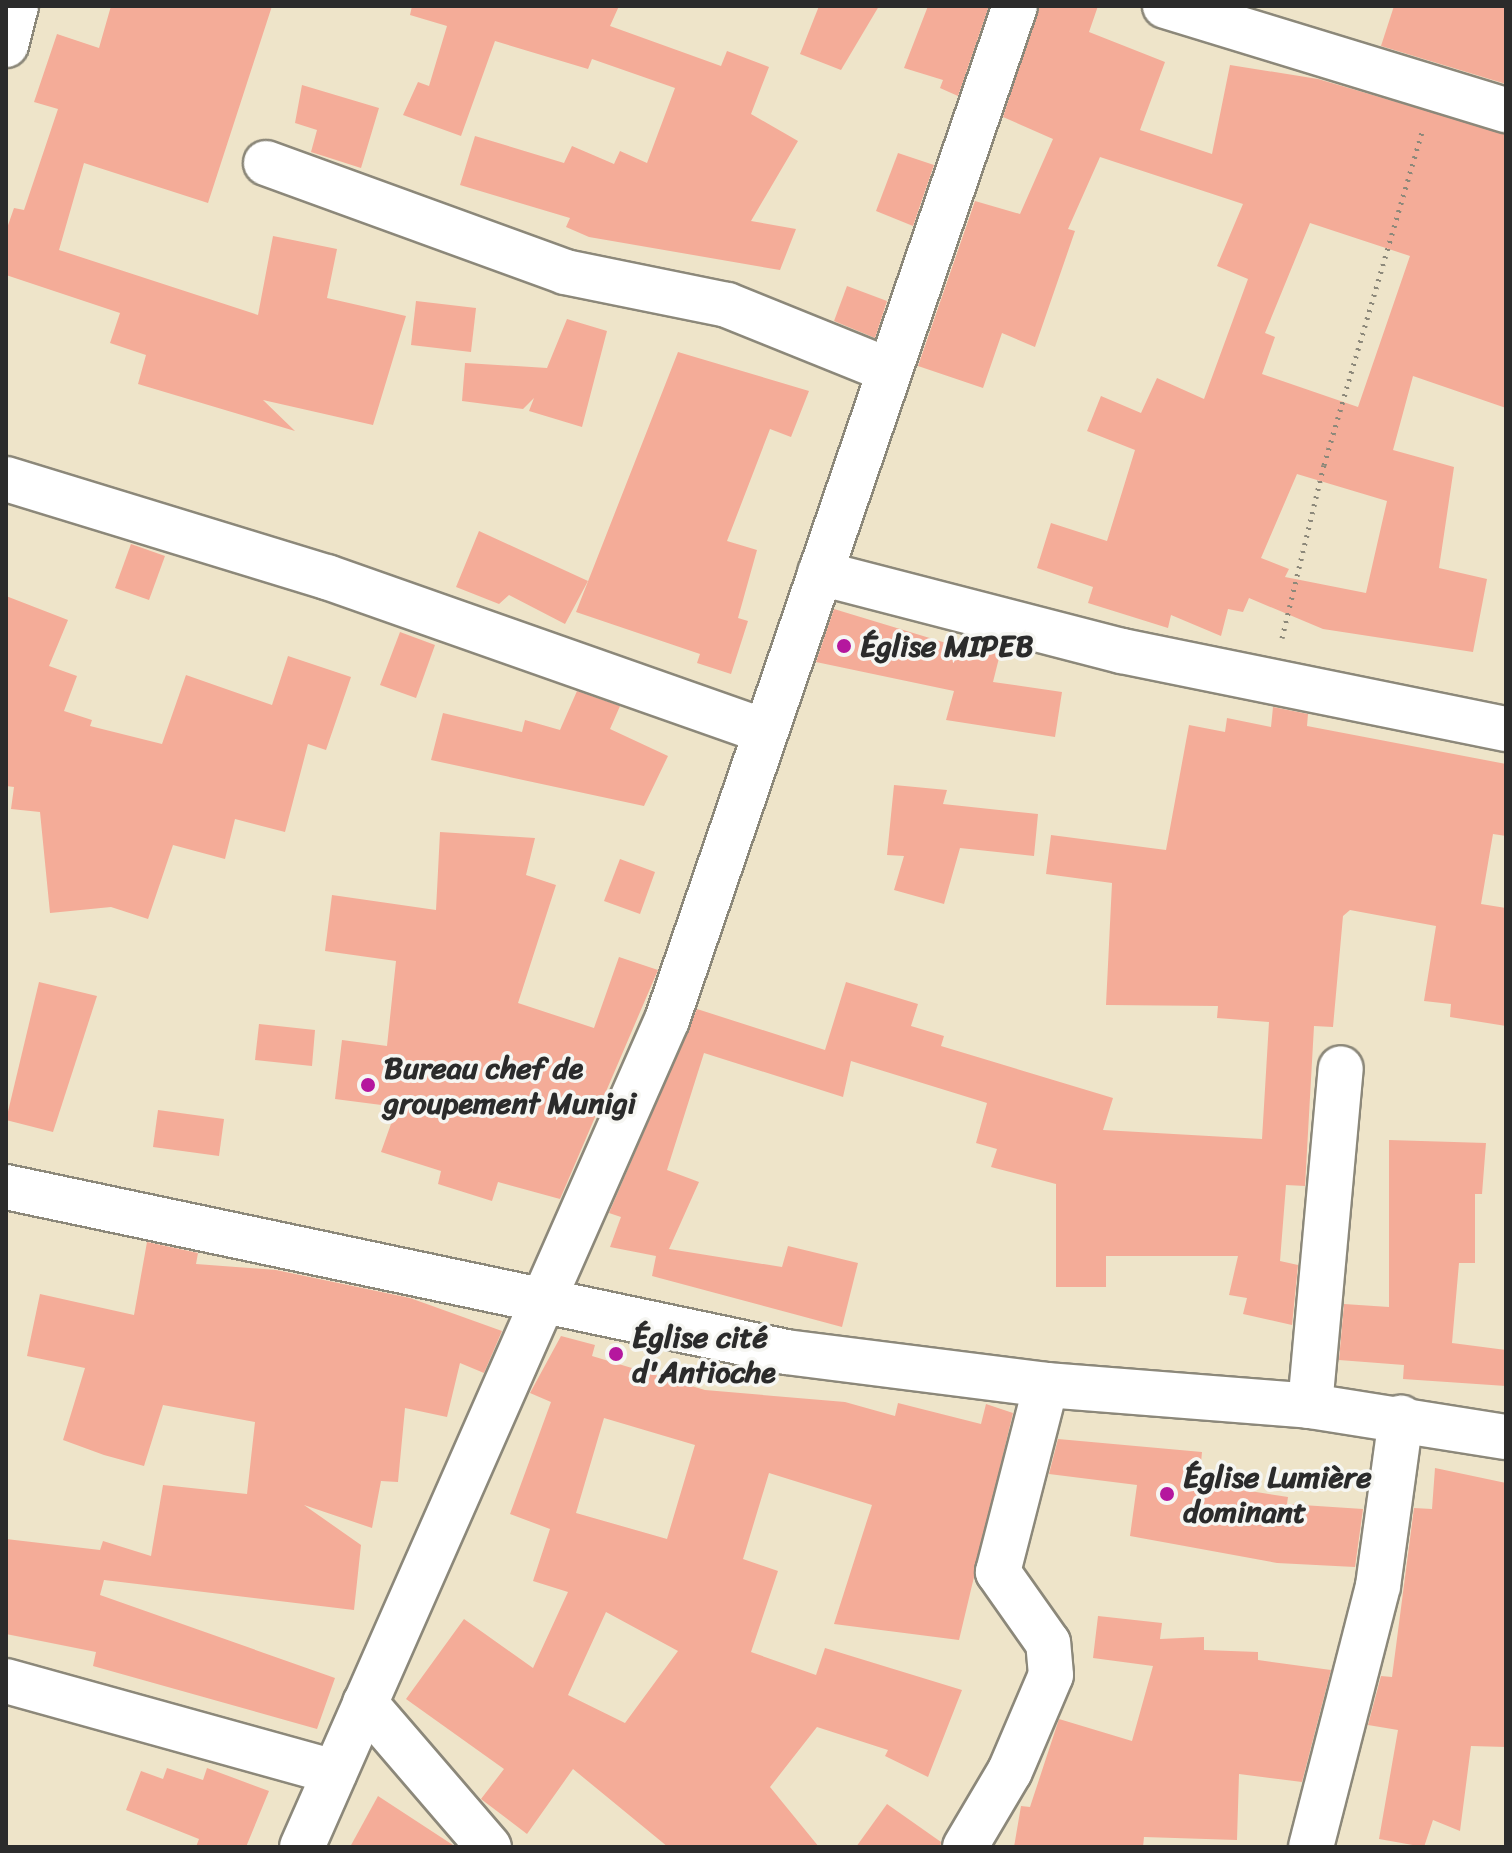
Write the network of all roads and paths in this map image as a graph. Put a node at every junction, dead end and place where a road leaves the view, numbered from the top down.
1 (16, 6) edge
2 (1015, 6) edge
3 (1165, 6) edge
4 (6, 45) edge
5 (1433, 88) junction
6 (1506, 110) edge
7 (266, 163) dead end
8 (888, 370) junction
9 (6, 479) edge
10 (820, 573) junction
11 (1272, 682) junction
12 (1506, 729) edge
13 (762, 730) junction
14 (1341, 1068) dead end
15 (6, 1187) edge
16 (546, 1304) junction
17 (1046, 1385) junction
18 (1310, 1406) junction
19 (1401, 1418) junction
20 (1506, 1437) edge
21 (6, 1681) edge
22 (365, 1703) junction
23 (335, 1772) junction
24 (302, 1847) edge
25 (489, 1847) edge
26 (965, 1847) edge
27 (1311, 1847) edge

1 - 4 street
2 - 8 street
3 - 5 street
5 - 6 street
5 - 11 path
7 - 8 street
8 - 10 street
9 - 13 street
10 - 11 street
10 - 13 street
11 - 12 street
13 - 16 street
14 - 18 street
15 - 16 street
16 - 17 street
16 - 22 street
17 - 18 street
17 - 26 street
18 - 19 street
19 - 20 street
19 - 27 street
21 - 23 street
22 - 23 street
22 - 25 street
23 - 24 street

